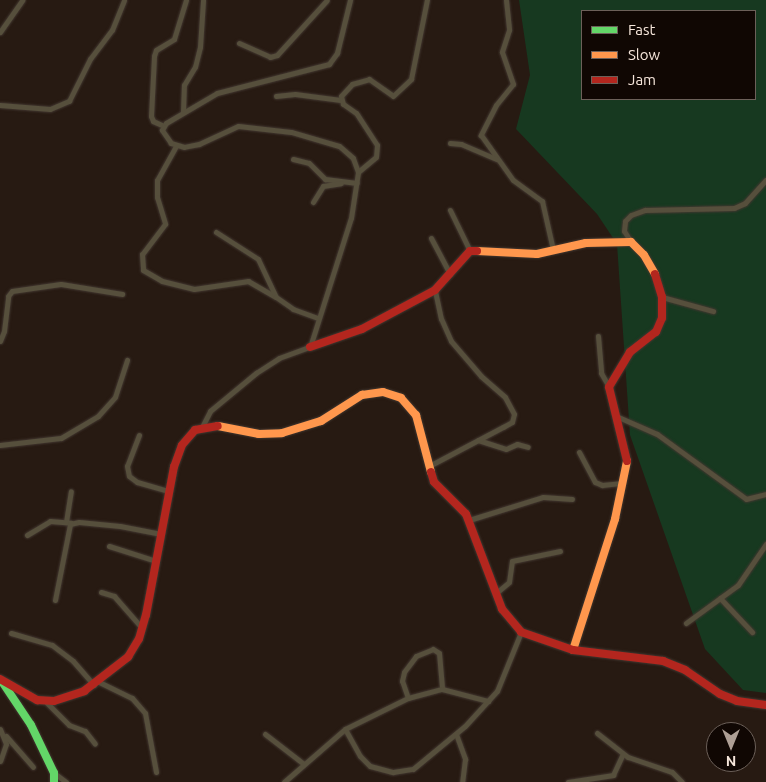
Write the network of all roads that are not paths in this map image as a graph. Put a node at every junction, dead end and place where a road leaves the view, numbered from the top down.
1 (22, 0) edge
2 (124, 0) edge
3 (186, 0) edge
4 (328, 0) edge
5 (350, 0) edge
6 (427, 0) edge
7 (506, 0) edge
8 (201, 1) edge
9 (0, 32) edge
10 (239, 43) dead end
11 (276, 96) dead end
12 (341, 100) junction
13 (0, 105) edge
14 (183, 112) junction
15 (164, 126) junction
16 (450, 143) dead end
17 (176, 146) junction
18 (293, 159) dead end
19 (497, 159) junction
20 (358, 172) junction
21 (766, 180) edge
22 (343, 182) junction
23 (357, 183) junction
24 (313, 202) dead end
25 (450, 210) dead end
26 (216, 232) dead end
27 (432, 238) dead end
28 (631, 242) junction
29 (553, 250) junction
30 (470, 251) junction
31 (450, 274) junction
32 (435, 290) junction
33 (122, 294) dead end
34 (662, 296) junction
35 (276, 297) junction
36 (714, 311) dead end
37 (318, 318) junction
38 (598, 336) dead end
39 (0, 341) edge
40 (310, 347) junction
41 (127, 360) dead end
42 (609, 387) junction
43 (616, 416) junction
44 (202, 426) junction
45 (140, 435) dead end
46 (478, 440) junction
47 (0, 445) edge
48 (528, 447) dead end
49 (579, 452) dead end
50 (429, 466) junction
51 (620, 484) junction
52 (72, 491) dead end
53 (168, 491) junction
54 (766, 494) edge
55 (572, 499) dead end
56 (469, 520) junction
57 (69, 523) junction
58 (160, 534) junction
59 (27, 535) dead end
60 (766, 544) edge
61 (109, 546) dead end
62 (560, 551) dead end
63 (156, 561) junction
64 (102, 592) dead end
65 (496, 594) junction
66 (720, 598) junction
67 (55, 600) dead end
68 (686, 623) dead end
69 (142, 628) junction
70 (11, 632) dead end
71 (521, 632) junction
72 (752, 632) dead end
73 (573, 650) junction
74 (1, 680) edge
75 (96, 683) junction
76 (442, 689) junction
77 (408, 698) junction
78 (46, 701) junction
79 (488, 702) junction
80 (766, 705) edge
81 (0, 729) edge
82 (345, 729) junction
83 (597, 733) dead end
84 (265, 734) dead end
85 (456, 734) junction
86 (6, 736) junction
87 (95, 744) dead end
88 (623, 754) junction
89 (0, 761) edge
90 (304, 764) junction
91 (33, 767) dead end
92 (156, 772) dead end
93 (54, 773) junction
94 (54, 782) edge
95 (66, 782) edge
96 (284, 782) edge
97 (462, 782) edge
98 (568, 782) edge
99 (682, 782) edge

1 - 9 street
2 - 13 street
3 - 15 street
4 - 10 street
5 - 14 street
6 - 12 street
7 - 19 street
8 - 14 street
11 - 12 street
12 - 20 street
14 - 15 street
15 - 17 street
16 - 19 street
17 - 20 street
17 - 35 street
18 - 22 street
19 - 29 street
20 - 23 street
21 - 28 street
22 - 23 street
22 - 24 street
23 - 37 street
25 - 30 street
26 - 35 street
27 - 31 street
28 - 29 main road
28 - 34 main road
29 - 30 main road
30 - 31 main road
31 - 32 main road
32 - 40 main road
32 - 46 street
33 - 39 street
34 - 36 street
34 - 42 main road
35 - 37 street
37 - 40 street
38 - 42 street
40 - 44 street
41 - 47 street
42 - 43 main road
43 - 51 main road
43 - 54 street
44 - 50 main road
44 - 53 main road
45 - 53 street
46 - 48 street
46 - 50 street
49 - 51 street
50 - 56 main road
51 - 73 main road
52 - 57 street
53 - 58 main road
55 - 56 street
56 - 65 main road
57 - 58 street
57 - 59 street
57 - 67 street
58 - 63 main road
60 - 66 street
61 - 63 street
62 - 65 street
63 - 69 main road
64 - 69 street
65 - 71 main road
66 - 68 street
66 - 72 street
69 - 75 main road
70 - 75 street
71 - 73 main road
71 - 79 street
73 - 80 main road
74 - 78 main road
74 - 93 main road
75 - 78 main road
75 - 92 street
76 - 77 street
76 - 77 street
76 - 79 street
77 - 82 street
78 - 87 street
79 - 85 street
81 - 86 street
82 - 85 street
82 - 90 street
83 - 88 street
84 - 90 street
85 - 97 street
86 - 89 street
86 - 91 street
88 - 98 street
88 - 99 street
90 - 96 street
93 - 94 main road
93 - 95 street

